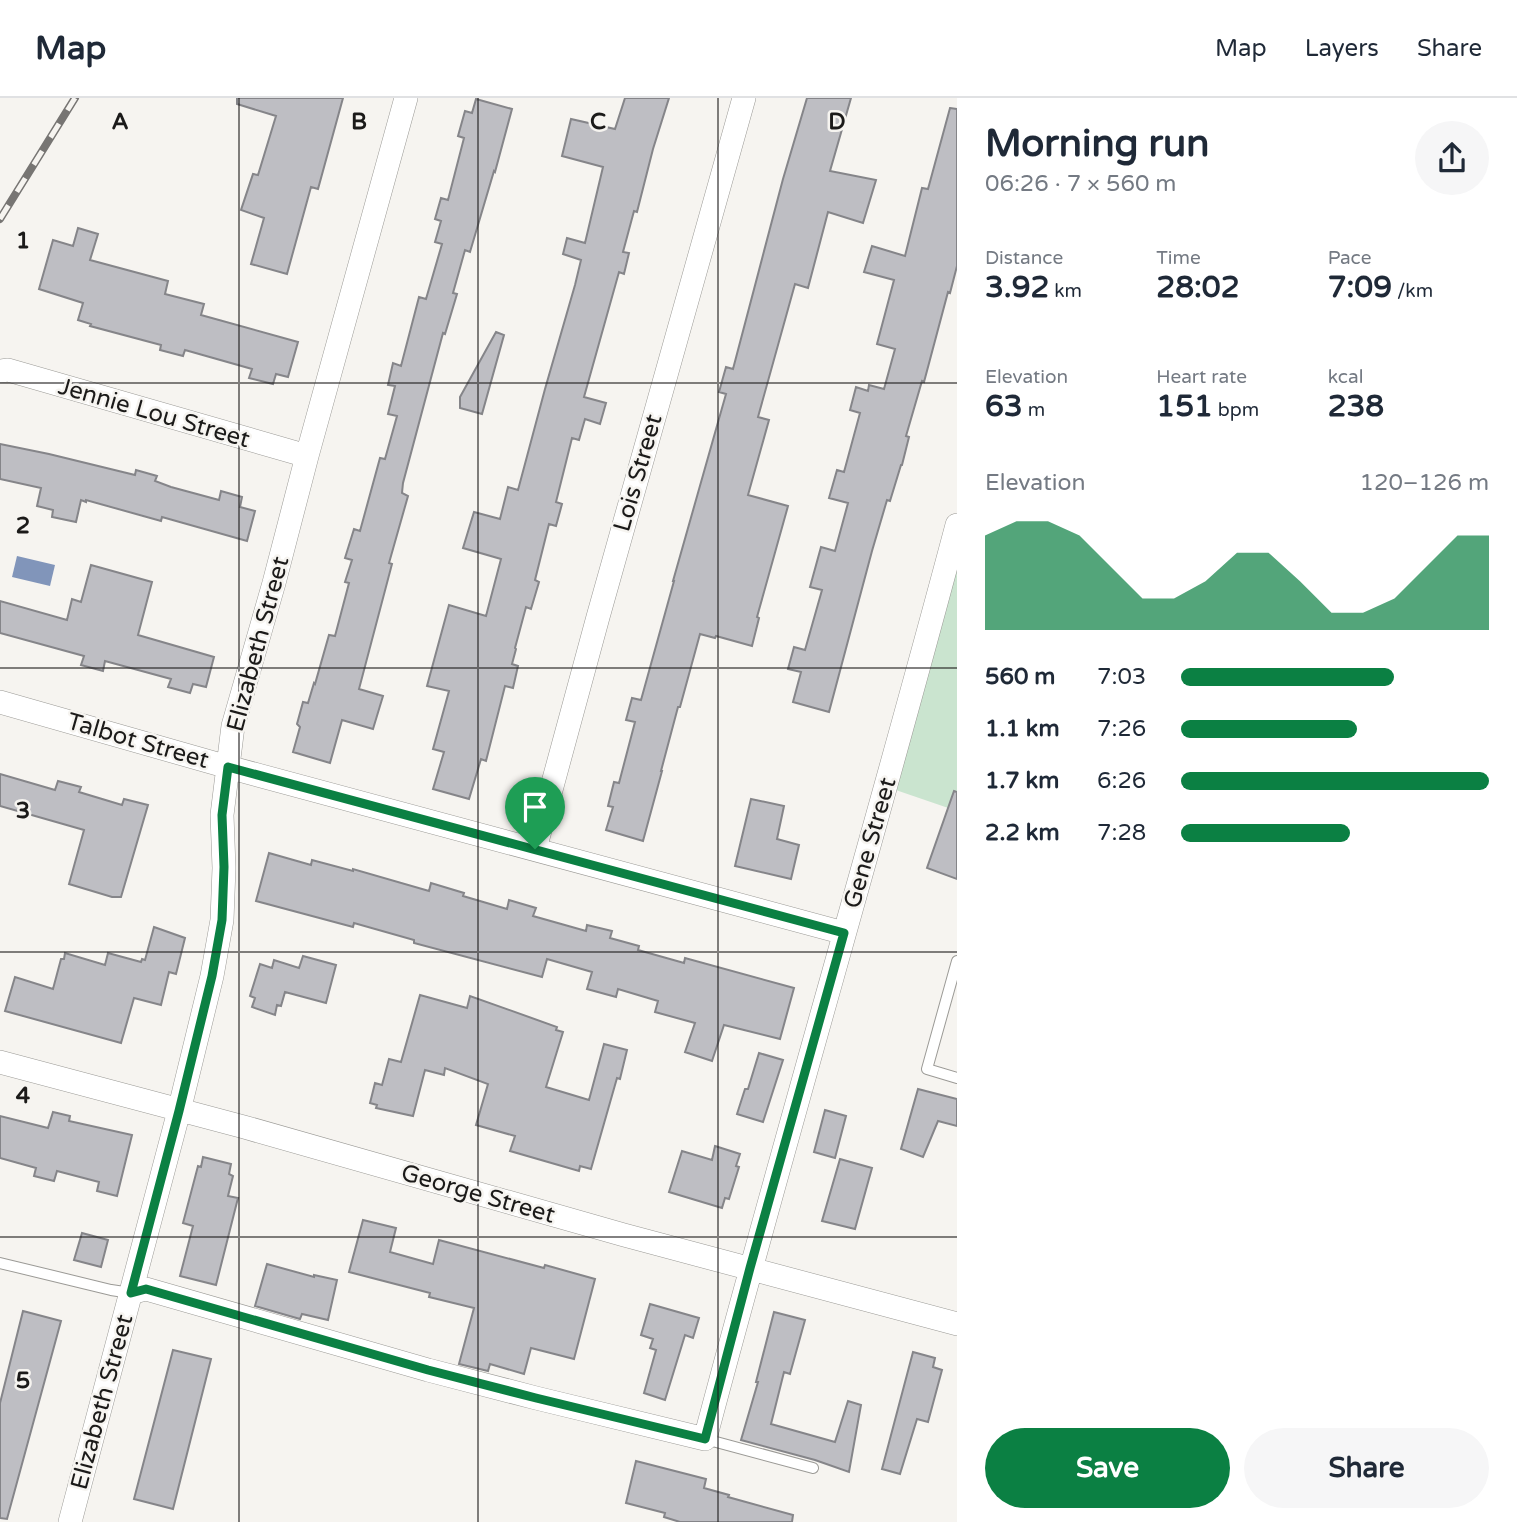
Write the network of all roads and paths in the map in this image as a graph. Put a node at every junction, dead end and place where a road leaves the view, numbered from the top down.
1 (406, 98) edge
2 (744, 98) edge
3 (0, 371) edge
4 (307, 456) junction
5 (957, 525) edge
6 (0, 702) edge
7 (228, 767) junction
8 (535, 849) junction
9 (844, 933) junction
10 (957, 961) edge
11 (0, 1062) edge
12 (957, 1078) edge
13 (179, 1111) junction
14 (0, 1263) edge
15 (750, 1268) junction
16 (131, 1293) junction
17 (957, 1324) edge
18 (705, 1439) junction
19 (813, 1468) dead end
20 (70, 1522) edge

1 - 4 street, Elizabeth Street
2 - 8 street, Lois Street
3 - 4 street, Jennie Lou Street
4 - 7 street, Elizabeth Street
5 - 9 street, Gene Street
6 - 7 street, Talbot Street
7 - 8 street, Talbot Street
7 - 13 street, Elizabeth Street
8 - 9 street, Talbot Street
9 - 15 street, Gene Street
10 - 12 lane
11 - 13 street, George Street
13 - 15 street, George Street
13 - 16 street, Elizabeth Street
14 - 16 lane
15 - 17 street, George Street
15 - 18 street, Gene Street
16 - 18 street
16 - 20 street, Elizabeth Street
18 - 19 lane

